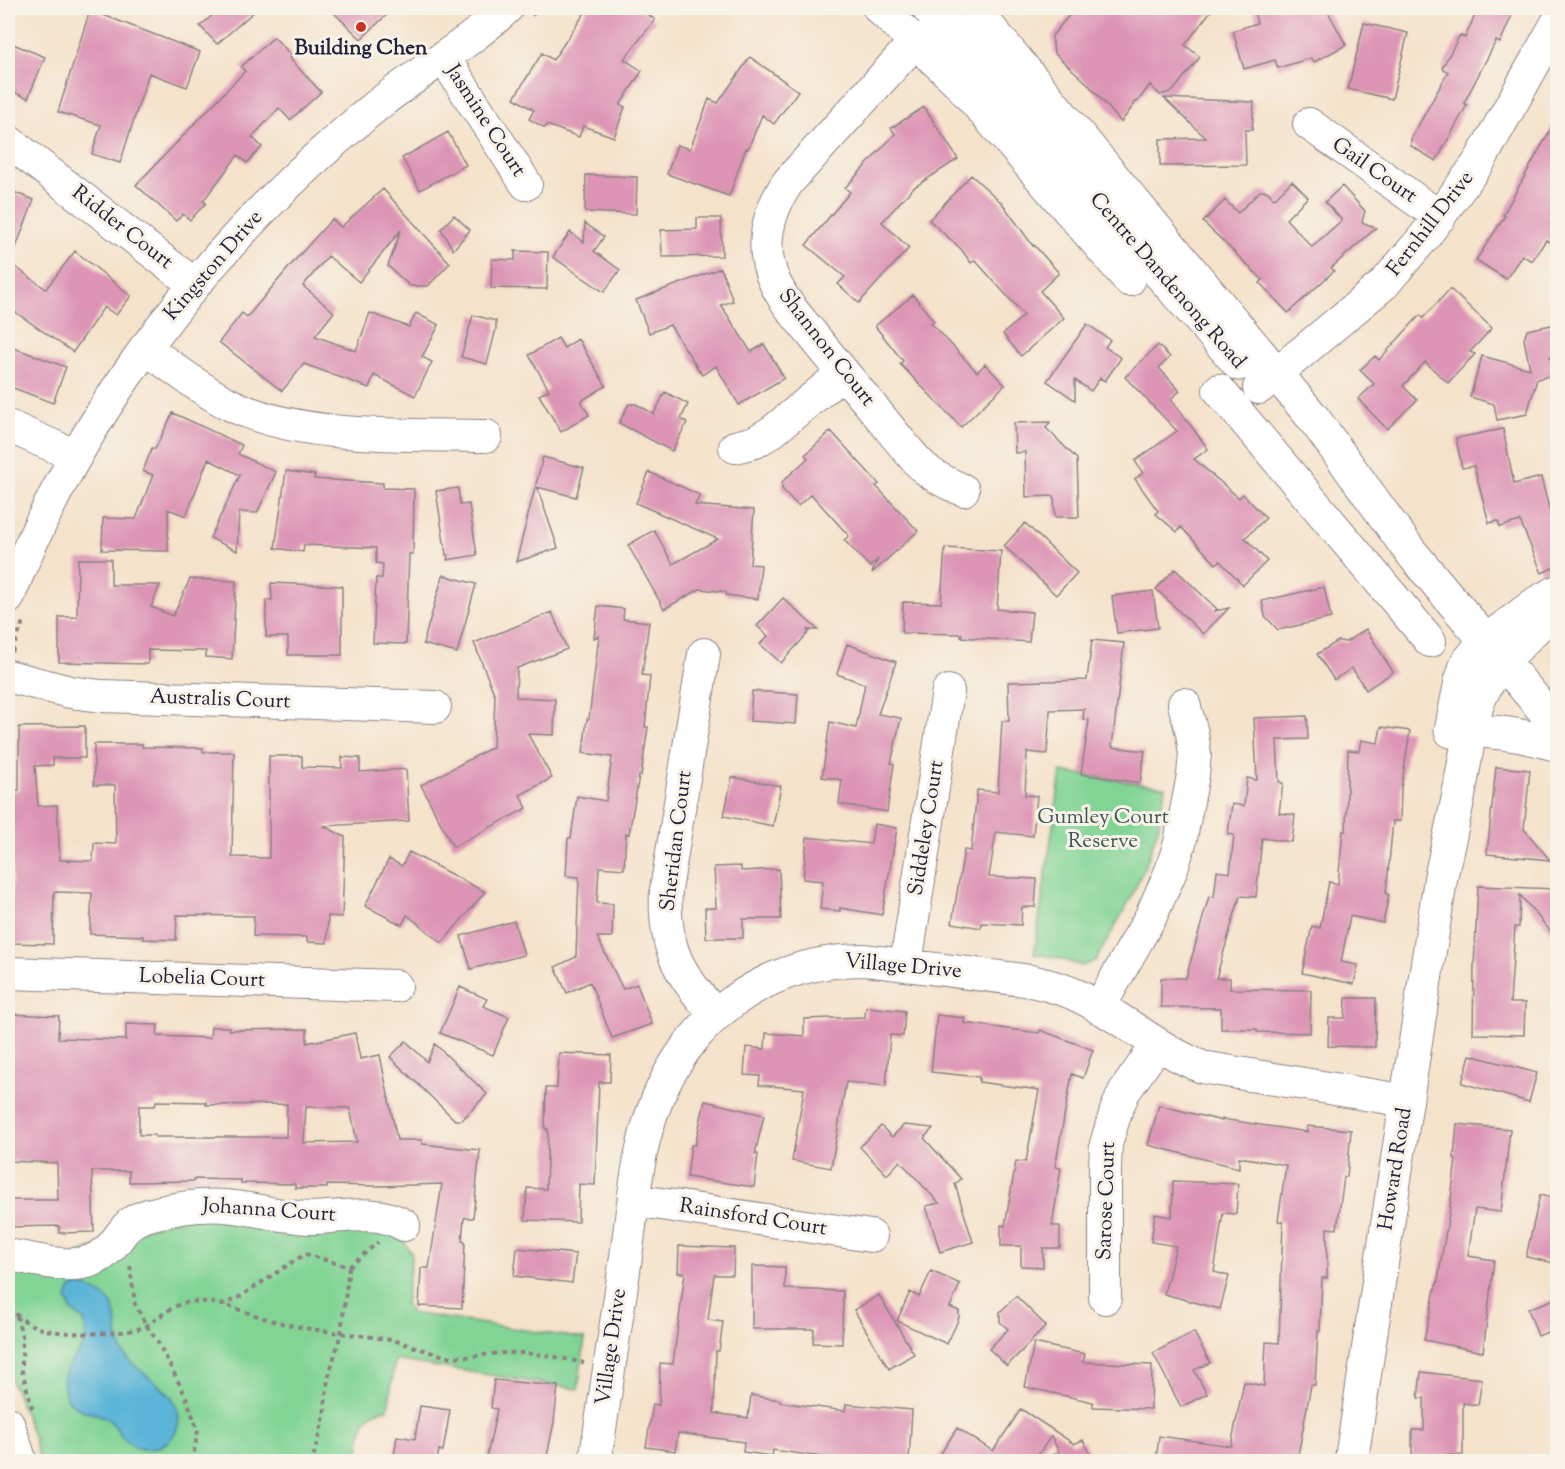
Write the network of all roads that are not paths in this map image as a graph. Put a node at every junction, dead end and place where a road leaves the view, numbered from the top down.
1 (507, 8) edge
2 (879, 8) edge
3 (973, 8) edge
4 (929, 10) edge
5 (1557, 21) edge
6 (915, 42) junction
7 (444, 58) junction
8 (1309, 124) dead end
9 (9, 145) edge
10 (526, 184) dead end
11 (1440, 217) junction
12 (1129, 280) dead end
13 (194, 284) junction
14 (145, 348) junction
15 (843, 373) junction
16 (1268, 381) junction
17 (1219, 390) dead end
18 (8, 426) edge
19 (486, 436) dead end
20 (735, 447) dead end
21 (76, 456) junction
22 (963, 490) dead end
23 (1410, 551) junction
24 (1377, 577) junction
25 (1557, 591) edge
26 (8, 598) edge
27 (1557, 613) edge
28 (1430, 641) dead end
29 (1494, 651) junction
30 (704, 654) dead end
31 (8, 676) edge
32 (948, 691) dead end
33 (1184, 704) dead end
34 (435, 707) dead end
35 (1557, 727) edge
36 (1470, 731) junction
37 (1557, 745) edge
38 (1441, 876) junction
39 (906, 964) junction
40 (8, 973) edge
41 (396, 986) dead end
42 (1099, 1008) junction
43 (716, 1015) junction
44 (1158, 1045) junction
45 (1407, 1101) junction
46 (634, 1200) junction
47 (404, 1225) dead end
48 (871, 1236) dead end
49 (8, 1255) edge
50 (1105, 1298) dead end
51 (21, 1420) edge
52 (21, 1461) edge
53 (595, 1461) edge
54 (1351, 1461) edge

1 - 7 street, Kingston Drive
2 - 6 street, Centre Dandenong Road
3 - 16 main road, Centre Dandenong Road
4 - 6 street, Shannon Court
4 - 16 main road, Centre Dandenong Road
5 - 11 street, Fernhill Drive
6 - 12 street, Centre Dandenong Road
6 - 15 street, Shannon Court
7 - 10 street, Jasmine Court
7 - 13 street, Kingston Drive
8 - 11 street, Gail Court
9 - 13 street, Ridder Court
11 - 16 street, Fernhill Drive
13 - 14 street, Kingston Drive
14 - 19 street
14 - 21 street, Kingston Drive
15 - 20 street
15 - 22 street, Shannon Court
16 - 23 main road, Centre Dandenong Road
17 - 24 street, Centre Dandenong Road
18 - 21 street
21 - 26 street, Kingston Drive
23 - 24 street
23 - 29 main road, Centre Dandenong Road
24 - 28 street, Centre Dandenong Road
25 - 29 street
27 - 29 street
29 - 35 main road, Centre Dandenong Road
29 - 36 main road, Howard Road
29 - 38 main road, Howard Road
30 - 43 street, Sheridan Court
31 - 34 street, Australis Court
32 - 39 street, Siddeley Court
33 - 42 street
36 - 37 main road
36 - 38 main road, Howard Road
38 - 45 main road, Howard Road
39 - 42 street, Village Drive
39 - 43 street, Village Drive
40 - 41 street, Lobelia Court
42 - 44 street, Village Drive
43 - 46 street, Village Drive
44 - 45 street, Village Drive
44 - 50 street, Sarose Court
45 - 54 main road, Howard Road
46 - 48 street, Rainsford Court
46 - 53 street, Village Drive
47 - 49 street, Johanna Court
51 - 52 street

